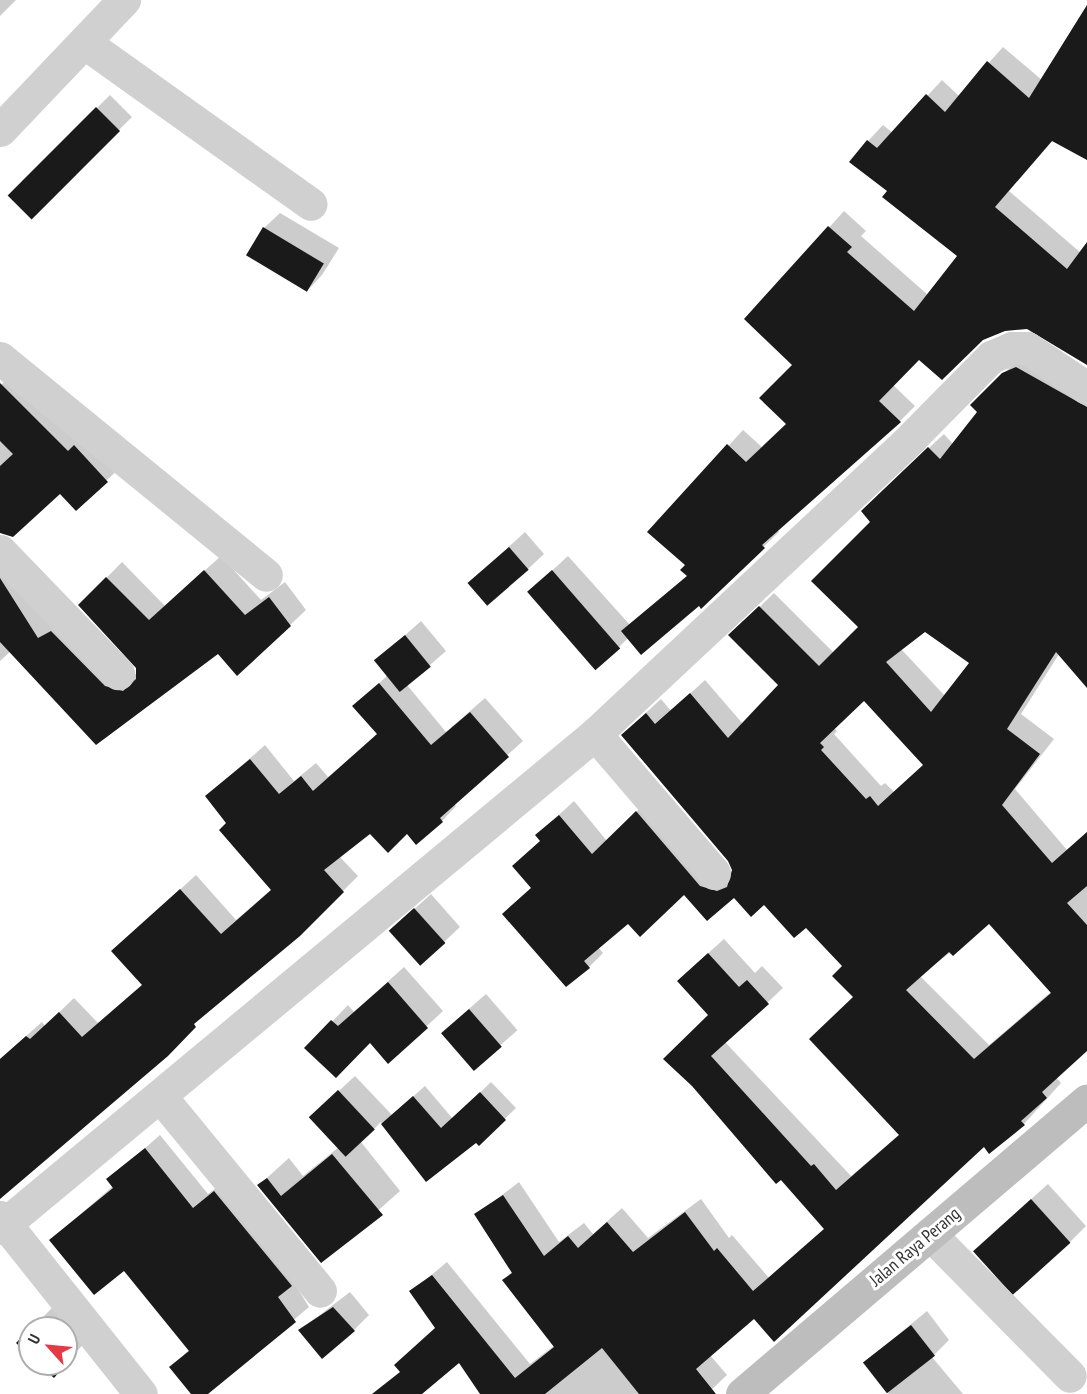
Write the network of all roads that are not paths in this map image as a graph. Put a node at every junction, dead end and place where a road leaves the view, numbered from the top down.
1 (124, 0) edge
2 (85, 43) junction
3 (0, 130) edge
4 (311, 204) dead end
5 (0, 358) edge
6 (1087, 388) edge
7 (0, 552) edge
8 (267, 575) dead end
9 (118, 673) dead end
10 (595, 734) junction
11 (714, 873) dead end
12 (160, 1096) junction
13 (1087, 1100) edge
14 (2, 1223) edge
15 (930, 1234) junction
16 (320, 1291) dead end
17 (1070, 1376) dead end
18 (141, 1394) edge
19 (742, 1394) edge

1 - 2 street
2 - 3 street
2 - 4 street
5 - 8 street
6 - 10 street
7 - 9 street
10 - 11 street
10 - 12 street
12 - 14 street
12 - 16 street
13 - 15 main road, Jalan Raya Perang
14 - 18 street
15 - 17 street
15 - 19 main road, Jalan Raya Perang

